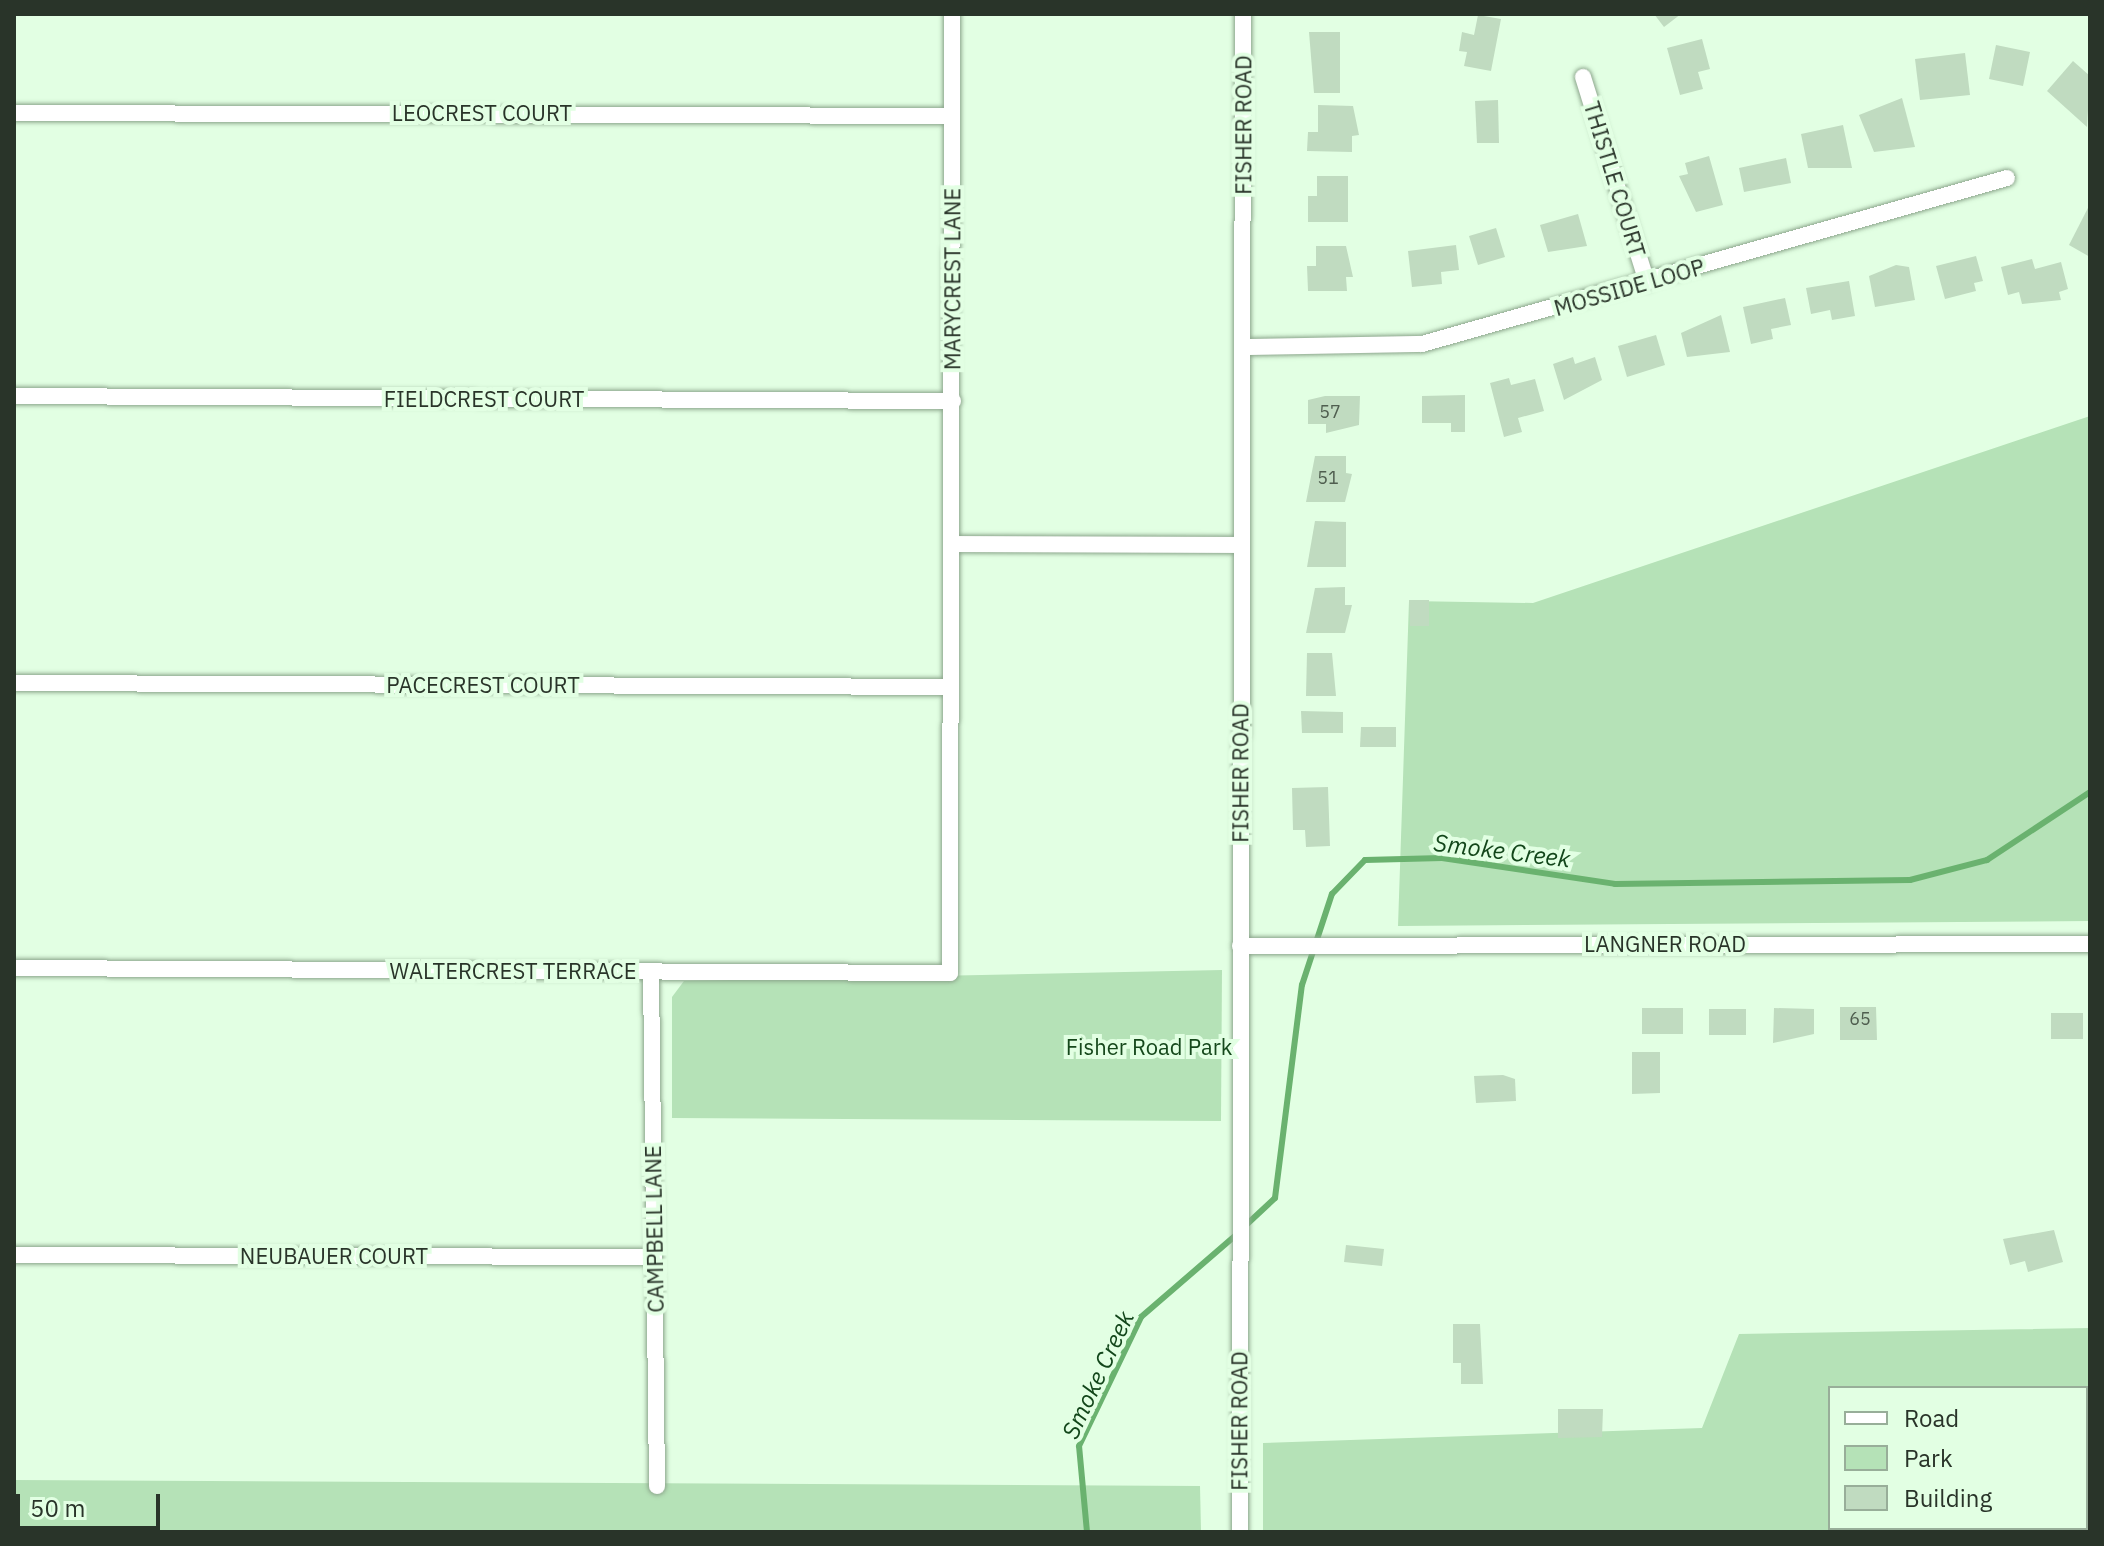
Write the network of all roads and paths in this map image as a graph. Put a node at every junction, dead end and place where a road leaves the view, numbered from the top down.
1 (952, 14) edge
2 (1243, 14) edge
3 (1583, 77) dead end
4 (14, 113) edge
5 (951, 116) junction
6 (2007, 178) dead end
7 (1647, 282) junction
8 (1243, 347) junction
9 (14, 396) edge
10 (953, 401) junction
11 (952, 544) junction
12 (1241, 545) junction
13 (14, 683) edge
14 (951, 687) junction
15 (951, 912) joint
16 (2090, 944) edge
17 (1240, 946) junction
18 (14, 968) edge
19 (651, 972) junction
20 (14, 1255) edge
21 (654, 1257) junction
22 (657, 1486) dead end
23 (1240, 1532) edge

1 - 5 street, MARYCREST LANE
2 - 8 street, FISHER ROAD
3 - 7 street, THISTLE COURT
4 - 5 street, LEOCREST COURT
5 - 10 street, MARYCREST LANE
6 - 7 street, MOSSIDE LOOP
7 - 8 street, MOSSIDE LOOP
8 - 12 street, FISHER ROAD
9 - 10 street, FIELDCREST COURT
10 - 11 street, MARYCREST LANE
11 - 12 street
11 - 14 street, MARYCREST LANE
12 - 17 street, FISHER ROAD
13 - 14 street, PACECREST COURT
14 - 15 street, MARYCREST LANE
15 - 19 street, WALTERCREST TERRACE
16 - 17 street, LANGNER ROAD
17 - 23 street, FISHER ROAD
18 - 19 street, WALTERCREST TERRACE
19 - 21 street, CAMPBELL LANE
20 - 21 street, NEUBAUER COURT
21 - 22 street, CAMPBELL LANE

